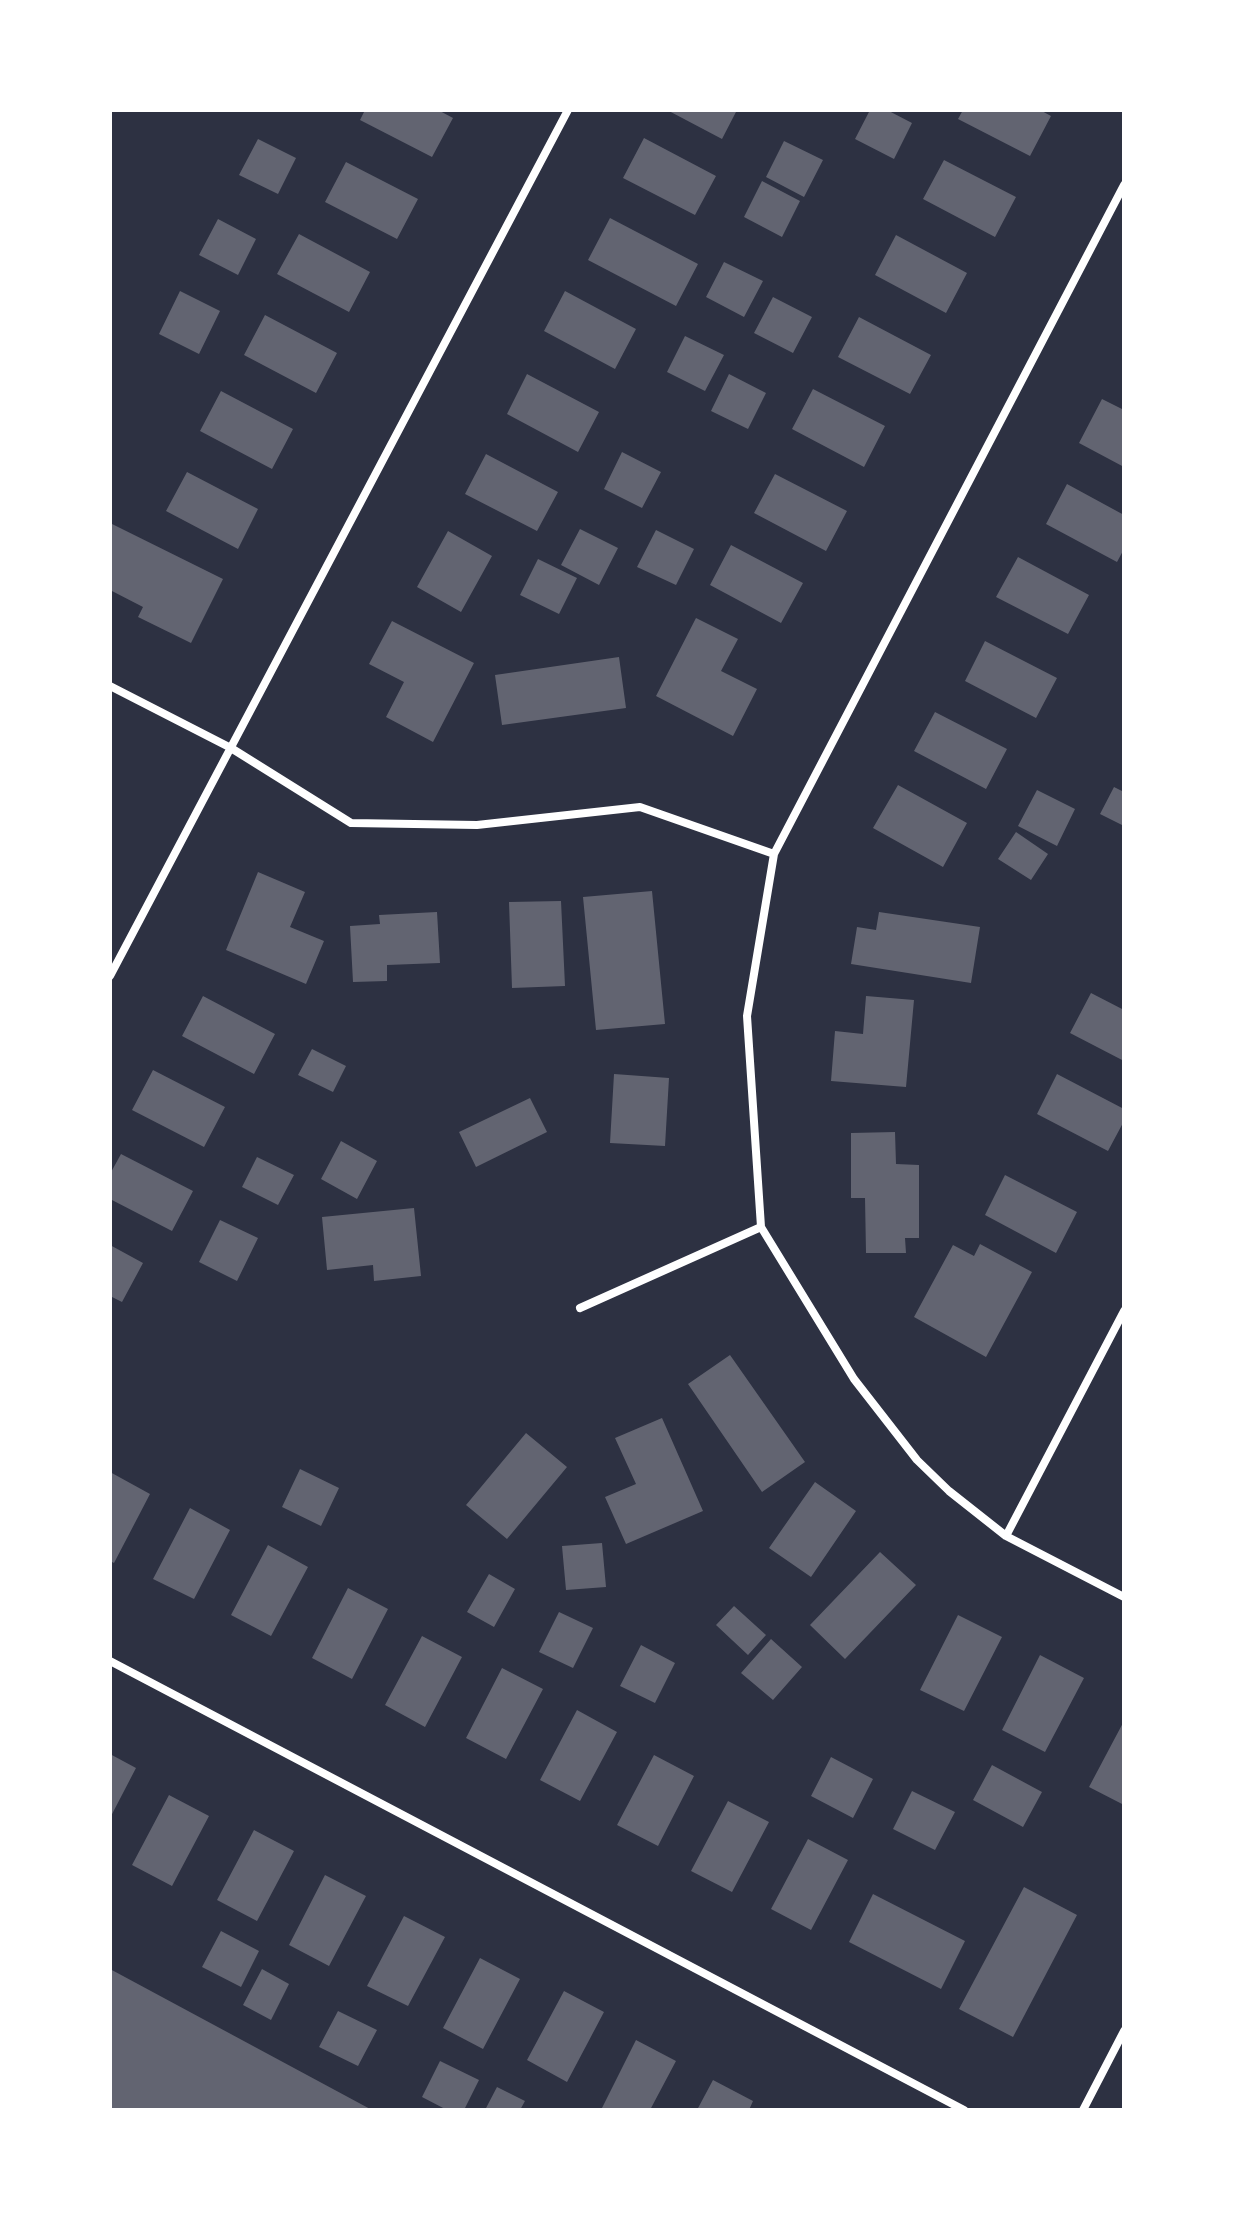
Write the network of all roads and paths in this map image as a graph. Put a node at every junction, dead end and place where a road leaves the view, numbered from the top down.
1 (568, 110) edge
2 (1124, 185) edge
3 (110, 686) edge
4 (231, 748) junction
5 (774, 854) junction
6 (110, 976) edge
7 (761, 1227) junction
8 (580, 1308) dead end
9 (1124, 1311) edge
10 (1006, 1536) junction
11 (1124, 1597) edge
12 (110, 1661) edge
13 (1124, 2031) edge
14 (964, 2110) edge
15 (1083, 2110) edge

1 - 4 street
2 - 5 street
3 - 4 street
4 - 5 street
4 - 6 street
5 - 7 street
7 - 8 street
7 - 10 street
9 - 10 street
10 - 11 street
12 - 14 street
13 - 15 street

